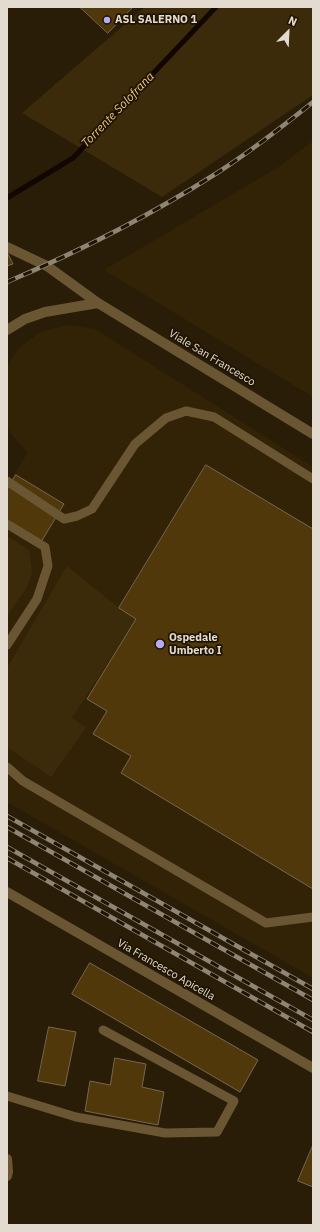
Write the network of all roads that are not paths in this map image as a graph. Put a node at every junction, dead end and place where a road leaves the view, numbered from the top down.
1 (7, 247) edge
2 (98, 303) junction
3 (7, 330) edge
4 (313, 434) edge
5 (313, 479) edge
6 (7, 481) edge
7 (7, 524) edge
8 (7, 645) edge
9 (7, 767) edge
10 (7, 892) edge
11 (313, 917) edge
12 (103, 1030) dead end
13 (313, 1068) edge
14 (7, 1096) edge
15 (7, 1160) edge
16 (7, 1176) edge

1 - 2 street, Viale San Francesco
2 - 3 street
2 - 4 street, Viale San Francesco
5 - 6 lane
7 - 8 lane
9 - 11 lane
10 - 13 street, Via Francesco Apicella
12 - 14 lane
15 - 16 street

